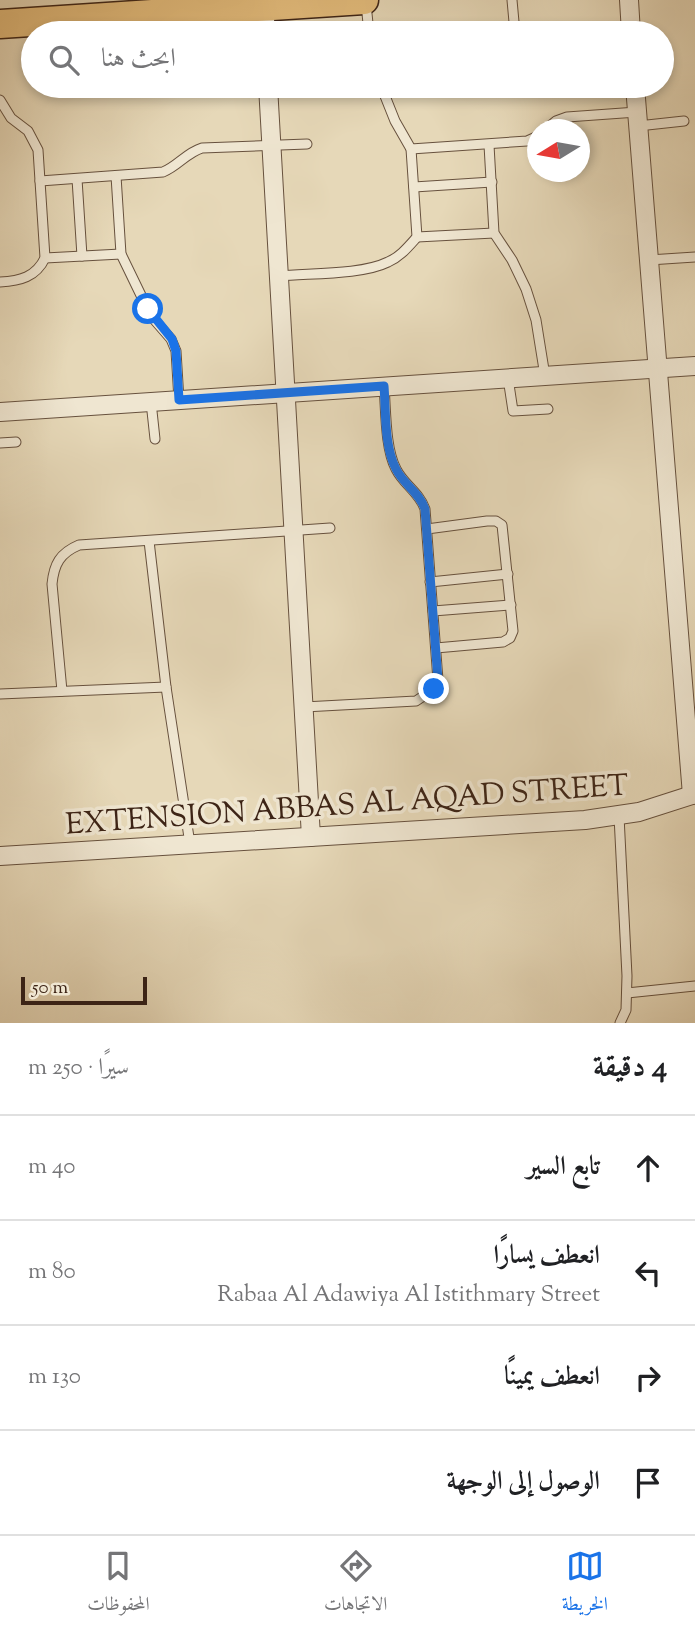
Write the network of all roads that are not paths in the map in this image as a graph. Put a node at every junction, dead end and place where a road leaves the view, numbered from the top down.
1 (365, 0) edge
2 (512, 0) edge
3 (629, 0) edge
4 (265, 20) edge
5 (86, 21) edge
6 (368, 21) edge
7 (514, 21) edge
8 (630, 21) edge
9 (21, 23) edge
10 (0, 24) edge
11 (269, 98) edge
12 (386, 98) edge
13 (636, 98) edge
14 (0, 100) edge
15 (560, 119) edge
16 (637, 119) junction
17 (684, 121) dead end
18 (527, 141) edge
19 (307, 144) dead end
20 (271, 145) junction
21 (489, 145) junction
22 (411, 149) junction
23 (116, 176) junction
24 (77, 179) junction
25 (40, 181) junction
26 (492, 182) junction
27 (414, 187) junction
28 (494, 233) junction
29 (417, 237) junction
30 (121, 254) junction
31 (82, 256) junction
32 (695, 257) edge
33 (45, 258) junction
34 (649, 260) junction
35 (279, 276) junction
36 (0, 282) edge
37 (695, 366) edge
38 (657, 368) junction
39 (545, 376) junction
40 (508, 378) junction
41 (384, 386) junction
42 (287, 393) junction
43 (179, 400) junction
44 (151, 402) junction
45 (548, 409) dead end
46 (0, 412) edge
47 (155, 439) dead end
48 (16, 442) dead end
49 (0, 443) edge
50 (330, 528) dead end
51 (427, 529) junction
52 (295, 530) junction
53 (149, 541) junction
54 (508, 574) junction
55 (430, 582) junction
56 (511, 605) junction
57 (433, 611) junction
58 (436, 648) junction
59 (166, 687) junction
60 (62, 691) junction
61 (0, 694) edge
62 (304, 707) junction
63 (694, 794) edge
64 (619, 816) junction
65 (311, 837) junction
66 (190, 844) junction
67 (0, 856) edge
68 (695, 986) edge
69 (627, 993) junction
70 (620, 1023) edge

1 - 4 main road
1 - 6 lane
2 - 7 lane
3 - 8 street
4 - 5 main road
9 - 10 main road
11 - 20 street
12 - 22 lane
13 - 16 street
14 - 25 lane
15 - 16 lane
16 - 17 lane
16 - 34 street
18 - 21 lane
19 - 20 lane
20 - 23 lane
20 - 35 street
21 - 22 lane
21 - 26 lane
22 - 27 lane
23 - 24 lane
23 - 30 lane
24 - 25 lane
24 - 31 lane
25 - 33 lane
26 - 27 lane
26 - 28 lane
27 - 29 lane
28 - 29 lane
28 - 39 lane
29 - 35 lane
30 - 31 lane
30 - 43 lane
31 - 33 lane
32 - 34 lane
33 - 36 lane
34 - 38 street
35 - 42 street
37 - 38 street
38 - 39 street
38 - 63 street
39 - 40 street
40 - 41 street
40 - 45 lane
41 - 42 street
41 - 51 lane
42 - 43 street
42 - 52 street
43 - 44 street
44 - 46 street
44 - 47 lane
48 - 49 lane
50 - 52 lane
51 - 54 lane
51 - 55 lane
52 - 53 lane
52 - 62 street
53 - 59 lane
53 - 60 lane
54 - 55 lane
54 - 56 lane
55 - 57 lane
56 - 57 lane
56 - 58 lane
57 - 58 lane
58 - 62 lane
59 - 60 lane
59 - 66 lane
60 - 61 lane
62 - 65 street
63 - 64 street, EXTENSION ABBAS AL AQAD STREET
64 - 65 street, EXTENSION ABBAS AL AQAD STREET
64 - 69 lane
65 - 66 street, EXTENSION ABBAS AL AQAD STREET
66 - 67 street, EXTENSION ABBAS AL AQAD STREET
68 - 69 lane
69 - 70 lane

